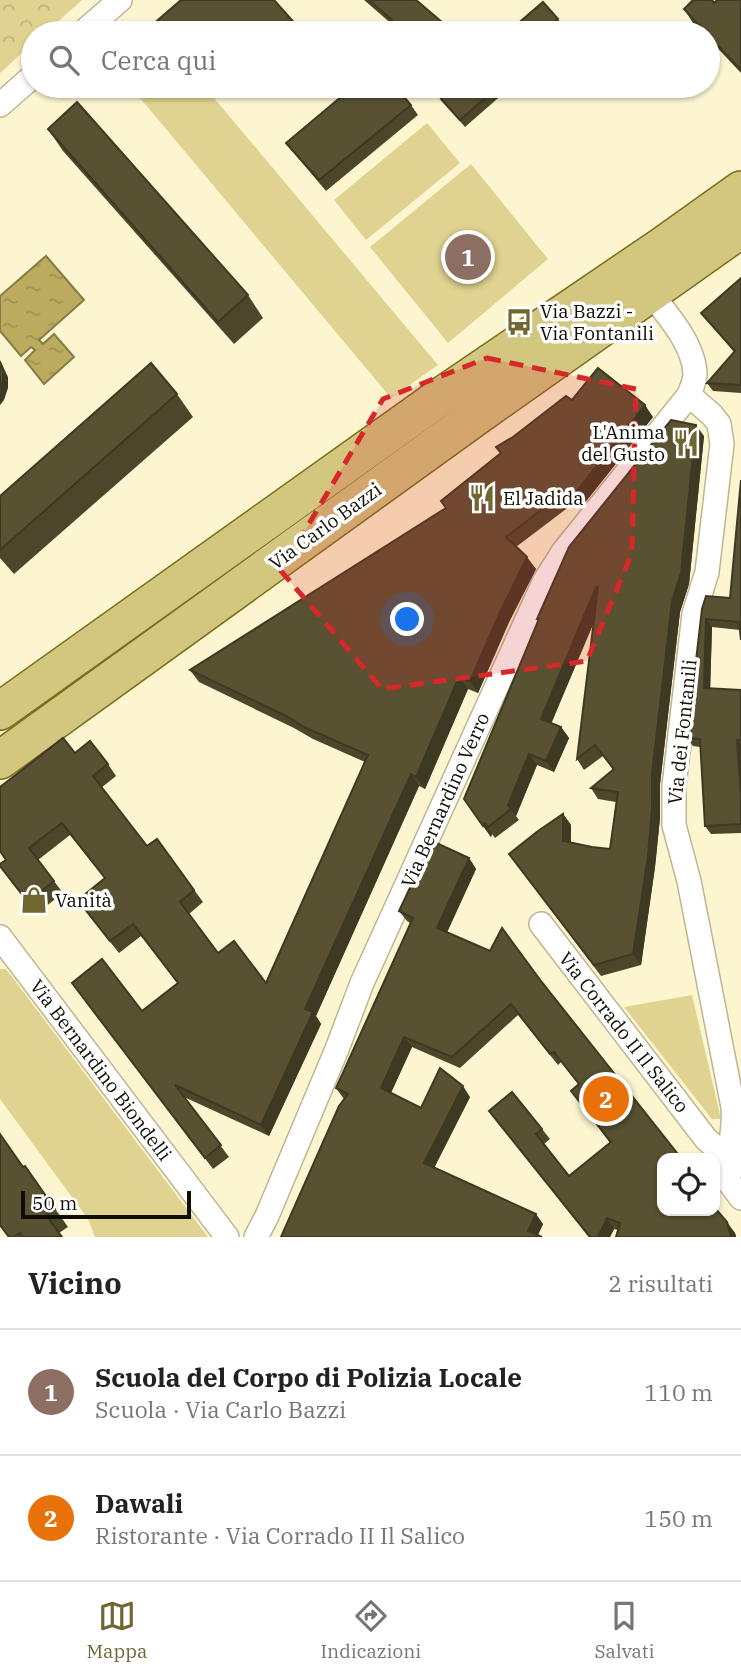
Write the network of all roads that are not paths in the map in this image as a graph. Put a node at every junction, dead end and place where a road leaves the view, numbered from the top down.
1 (120, 0) edge
2 (96, 21) edge
3 (21, 87) edge
4 (0, 105) edge
5 (741, 190) edge
6 (741, 229) edge
7 (640, 280) junction
8 (689, 395) junction
9 (0, 711) edge
10 (0, 760) edge
11 (541, 924) dead end
12 (0, 937) edge
13 (722, 1157) edge
14 (741, 1199) edge
15 (227, 1237) edge
16 (256, 1237) edge

1 - 2 street
3 - 4 street
5 - 7 main road, Via Carlo Bazzi
6 - 7 main road, Via Carlo Bazzi
7 - 8 street
7 - 9 main road, Via Carlo Bazzi
7 - 10 main road, Via Carlo Bazzi
8 - 13 street, Via dei Fontanili
8 - 16 street, Via Bernardino Verro
11 - 13 street, Via Corrado II Il Salico
12 - 15 street, Via Bernardino Biondelli
13 - 14 street, Via Corrado II Il Salico

